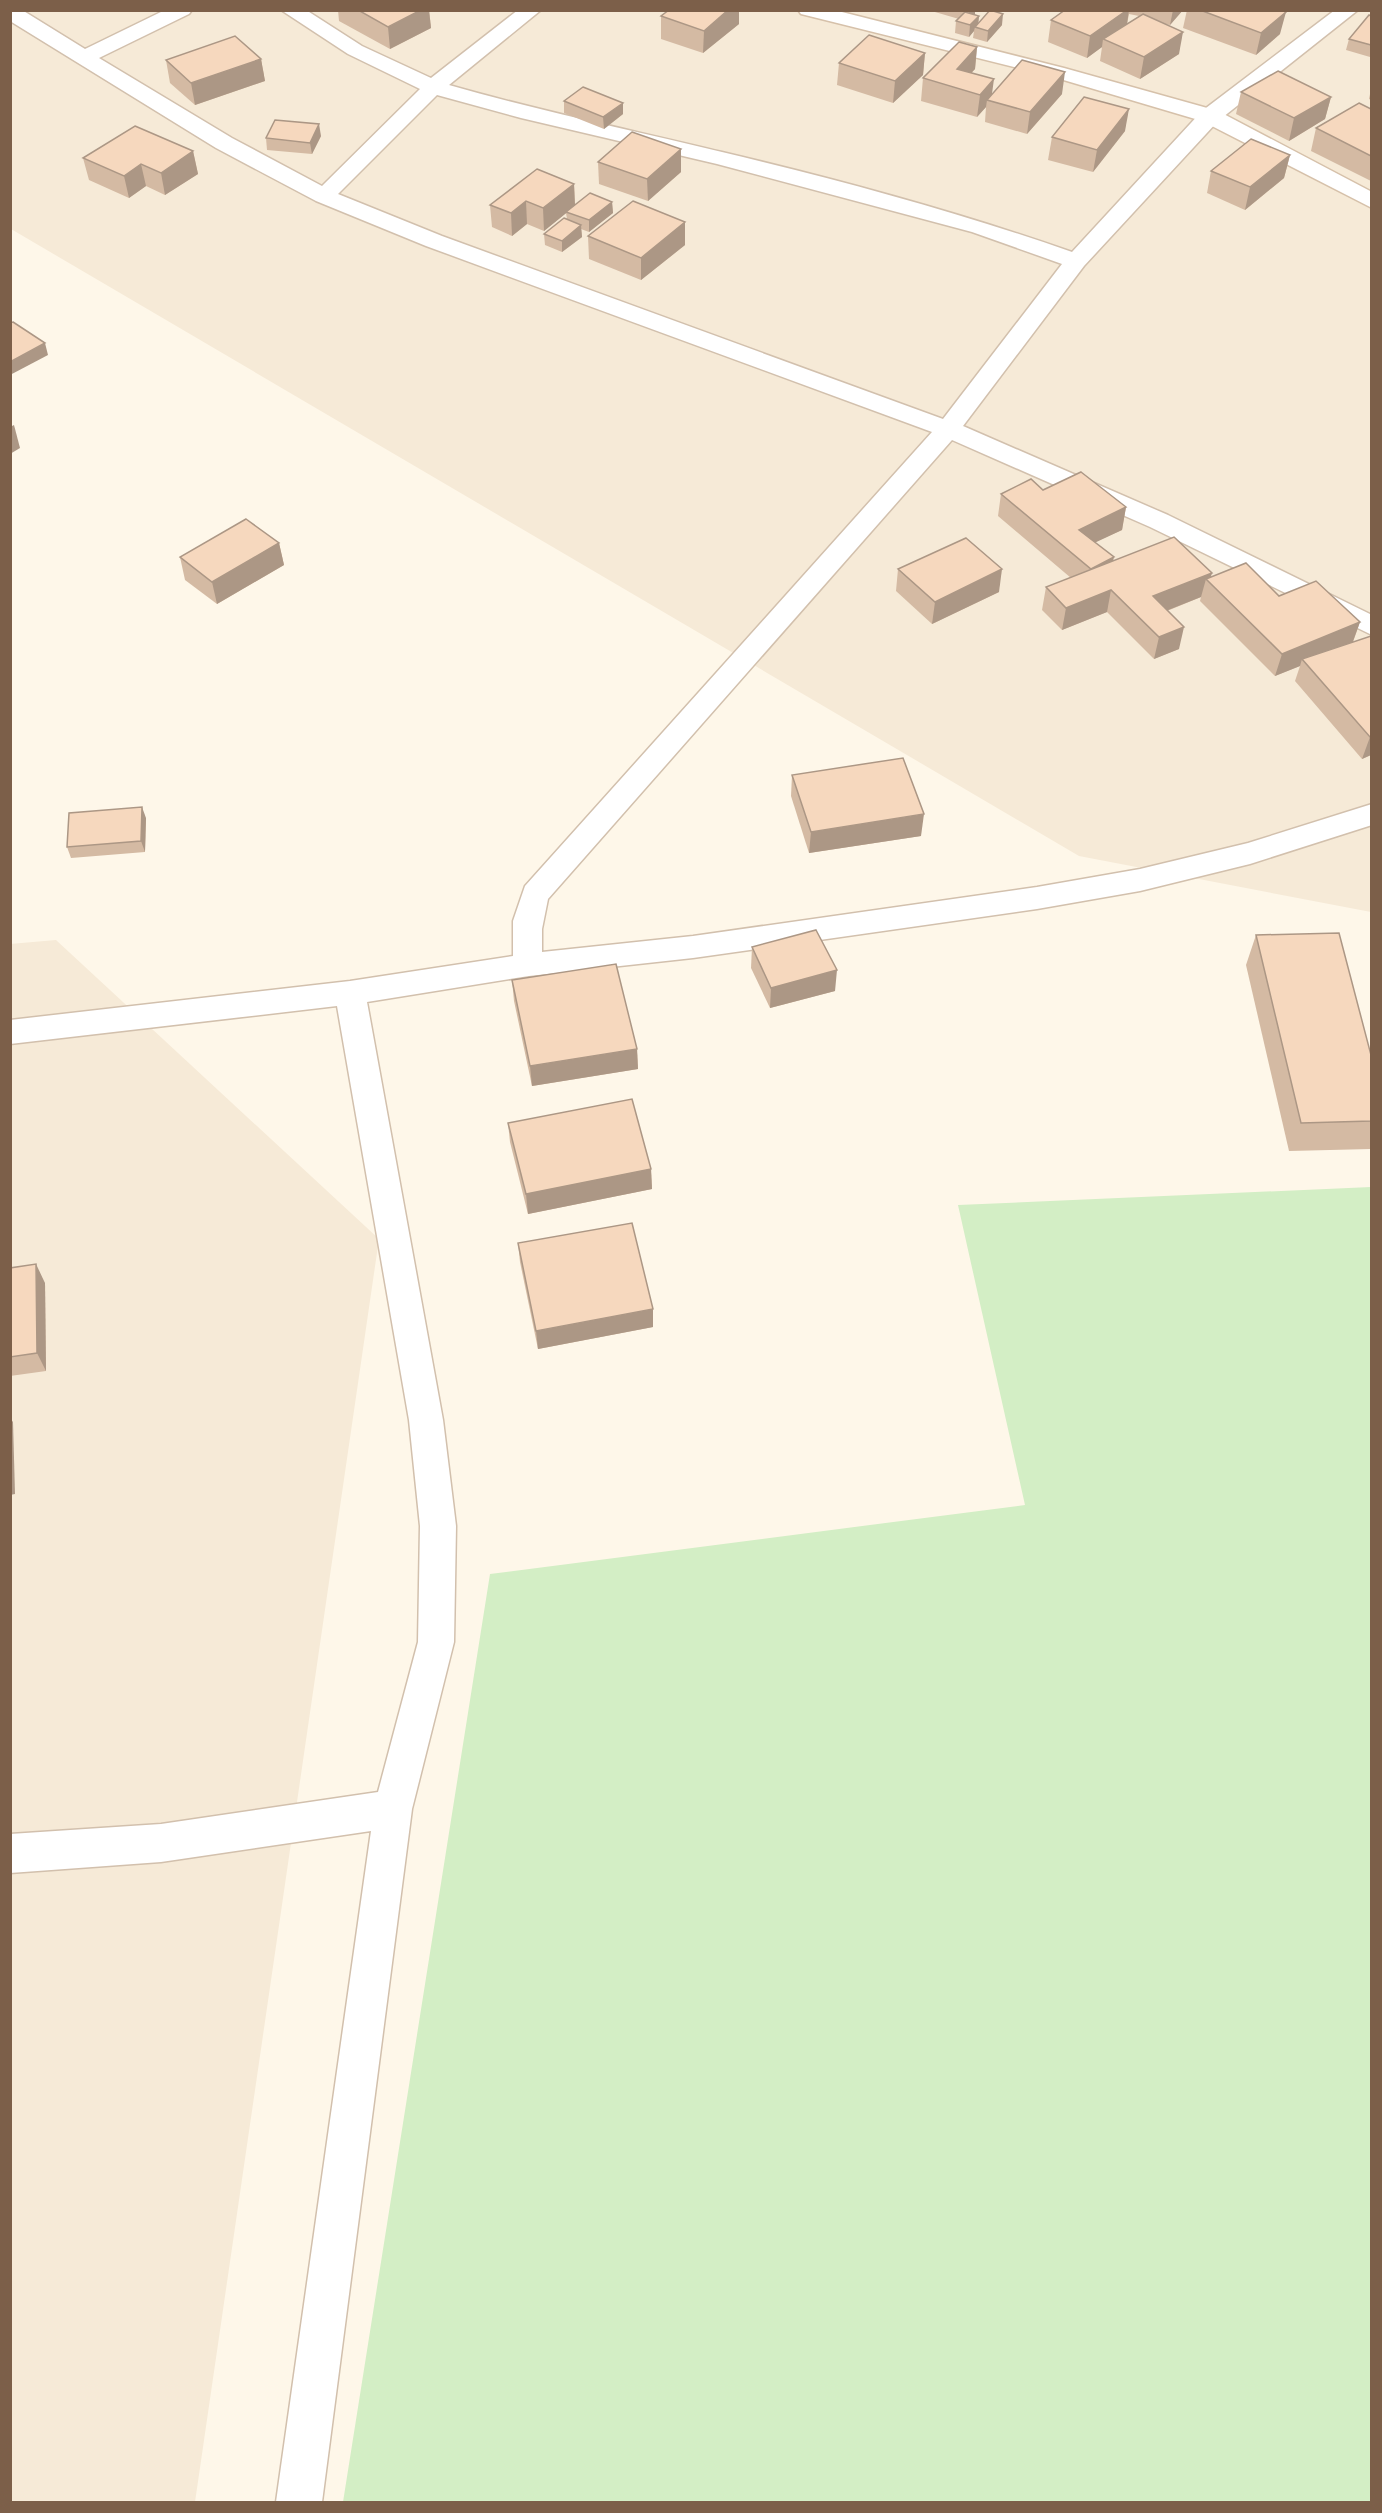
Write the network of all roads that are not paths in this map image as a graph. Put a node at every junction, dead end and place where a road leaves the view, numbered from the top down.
1 (182, 10) edge
2 (291, 10) edge
3 (531, 10) edge
4 (808, 10) edge
5 (10, 12) edge
6 (1351, 12) edge
7 (84, 57) junction
8 (433, 87) junction
9 (1210, 116) junction
10 (324, 196) junction
11 (1371, 201) edge
12 (1076, 261) junction
13 (948, 429) junction
14 (1371, 626) edge
15 (1371, 814) edge
16 (529, 965) junction
17 (350, 993) junction
18 (10, 1032) edge
19 (393, 1809) junction
20 (10, 1854) edge
21 (299, 2502) edge

1 - 7 street
2 - 8 street
3 - 8 street
4 - 9 street
5 - 7 street
6 - 9 street
7 - 10 street
8 - 10 street
8 - 12 street
9 - 11 street
9 - 12 street
10 - 13 street
12 - 13 street
13 - 14 street
13 - 16 street
15 - 16 street
16 - 17 street
17 - 18 street
17 - 19 street
19 - 20 street
19 - 21 street

